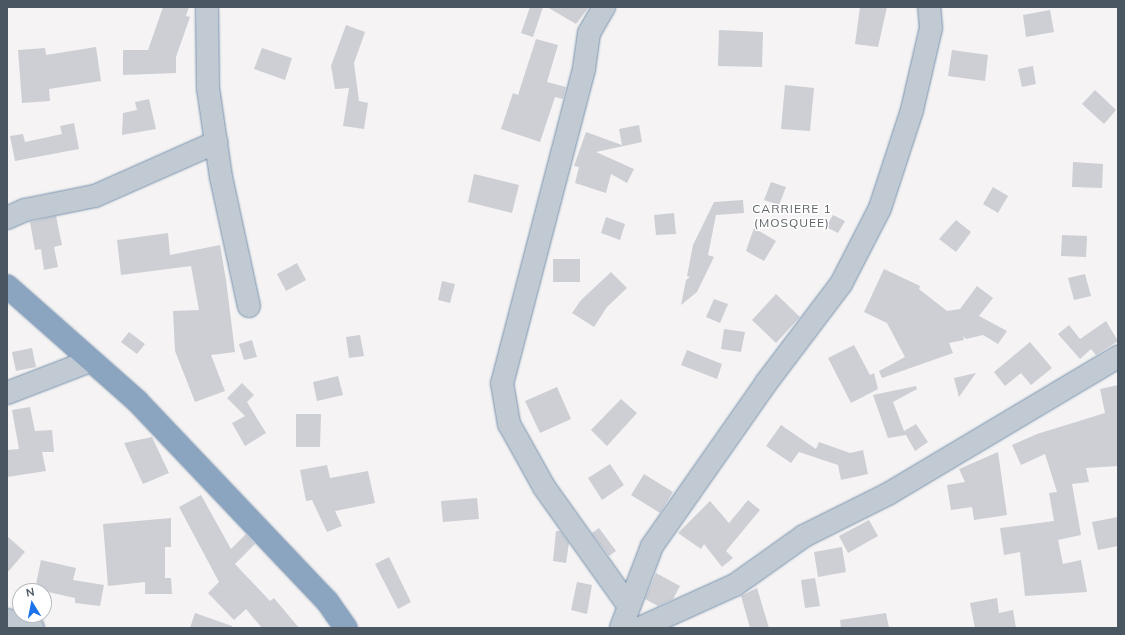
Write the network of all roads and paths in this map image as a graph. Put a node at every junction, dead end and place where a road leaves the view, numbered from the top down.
1 (207, 7) edge
2 (604, 7) edge
3 (929, 7) edge
4 (217, 142) junction
5 (7, 218) edge
6 (7, 286) edge
7 (249, 306) dead end
8 (1118, 356) edge
9 (90, 361) junction
10 (7, 393) edge
11 (630, 606) junction
12 (7, 620) edge
13 (33, 628) edge
14 (346, 628) edge
15 (621, 628) edge
16 (640, 628) edge

1 - 4 street
2 - 11 street
3 - 11 street
4 - 5 street
4 - 7 street
6 - 9 highway
8 - 16 street
9 - 10 street
9 - 14 highway
11 - 15 street
12 - 13 street

